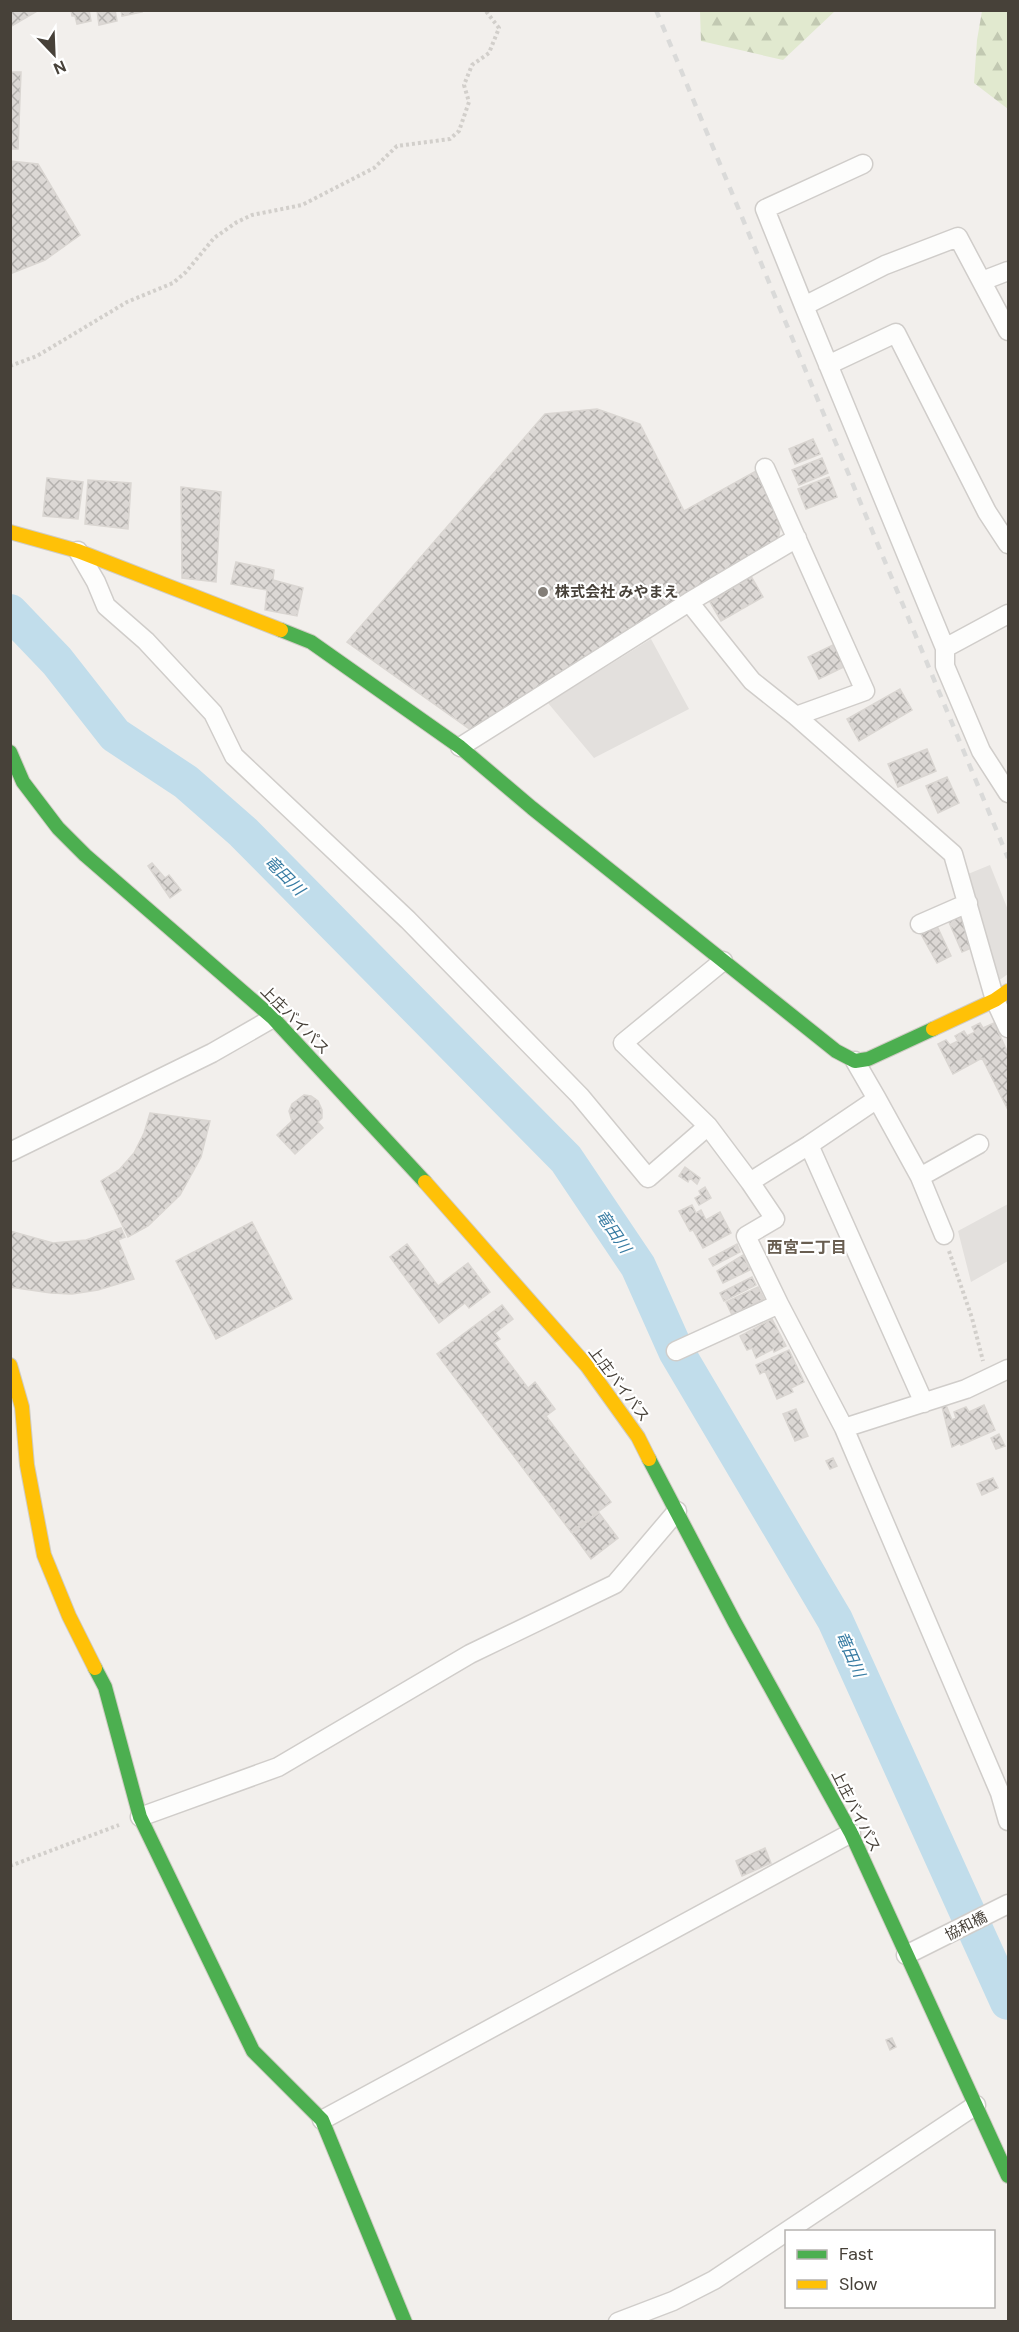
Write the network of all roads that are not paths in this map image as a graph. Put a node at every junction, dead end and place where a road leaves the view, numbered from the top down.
1 (863, 164) dead end
2 (1008, 271) edge
3 (982, 281) junction
4 (804, 306) junction
5 (1008, 331) edge
6 (828, 365) junction
7 (765, 468) dead end
8 (10, 532) edge
9 (797, 538) junction
10 (1008, 544) edge
11 (78, 551) junction
12 (689, 602) junction
13 (1008, 614) edge
14 (945, 648) junction
15 (796, 716) junction
16 (460, 747) junction
17 (10, 752) edge
18 (1008, 793) edge
19 (968, 903) junction
20 (921, 924) dead end
21 (723, 961) junction
22 (1002, 995) edge
23 (273, 1018) junction
24 (1008, 1028) edge
25 (855, 1061) junction
26 (877, 1099) junction
27 (708, 1126) junction
28 (979, 1144) dead end
29 (809, 1145) junction
30 (10, 1152) edge
31 (920, 1177) junction
32 (750, 1182) junction
33 (944, 1235) road end
34 (779, 1304) junction
35 (676, 1352) dead end
36 (10, 1365) edge
37 (1008, 1369) edge
38 (924, 1403) junction
39 (844, 1428) junction
40 (677, 1511) junction
41 (140, 1817) junction
42 (1008, 1821) edge
43 (851, 1833) junction
44 (1008, 1904) edge
45 (906, 1955) junction
46 (976, 2104) junction
47 (322, 2120) junction
48 (1008, 2176) edge
49 (788, 2230) edge
50 (785, 2232) edge
51 (399, 2319) edge
52 (618, 2322) edge

1 - 4 street
2 - 3 street
3 - 4 street
3 - 5 street
4 - 6 street
6 - 10 street
6 - 14 street
7 - 9 street
8 - 11 main road
9 - 12 street
9 - 15 street
11 - 16 main road
11 - 27 street
12 - 15 street
12 - 16 street
13 - 14 street
14 - 18 street
15 - 19 street
16 - 21 main road
17 - 23 main road, 上庄バイパス
19 - 20 street
19 - 22 street
21 - 25 main road
21 - 27 street
22 - 24 street
22 - 25 main road
23 - 30 street
23 - 40 main road, 上庄バイパス
25 - 26 street
26 - 29 street
26 - 31 street
27 - 32 street
28 - 31 street
29 - 32 street
29 - 38 street
31 - 33 street
32 - 34 street
34 - 35 street
34 - 39 street
36 - 41 main road
37 - 38 street
38 - 39 street
39 - 42 street
40 - 41 street
40 - 43 main road, 上庄バイパス
41 - 47 main road
43 - 45 main road, 上庄バイパス
43 - 47 street
44 - 45 street, 協和橋
45 - 46 main road, 上庄バイパス
46 - 48 main road, 上庄バイパス
46 - 49 street
47 - 51 main road
50 - 52 street

